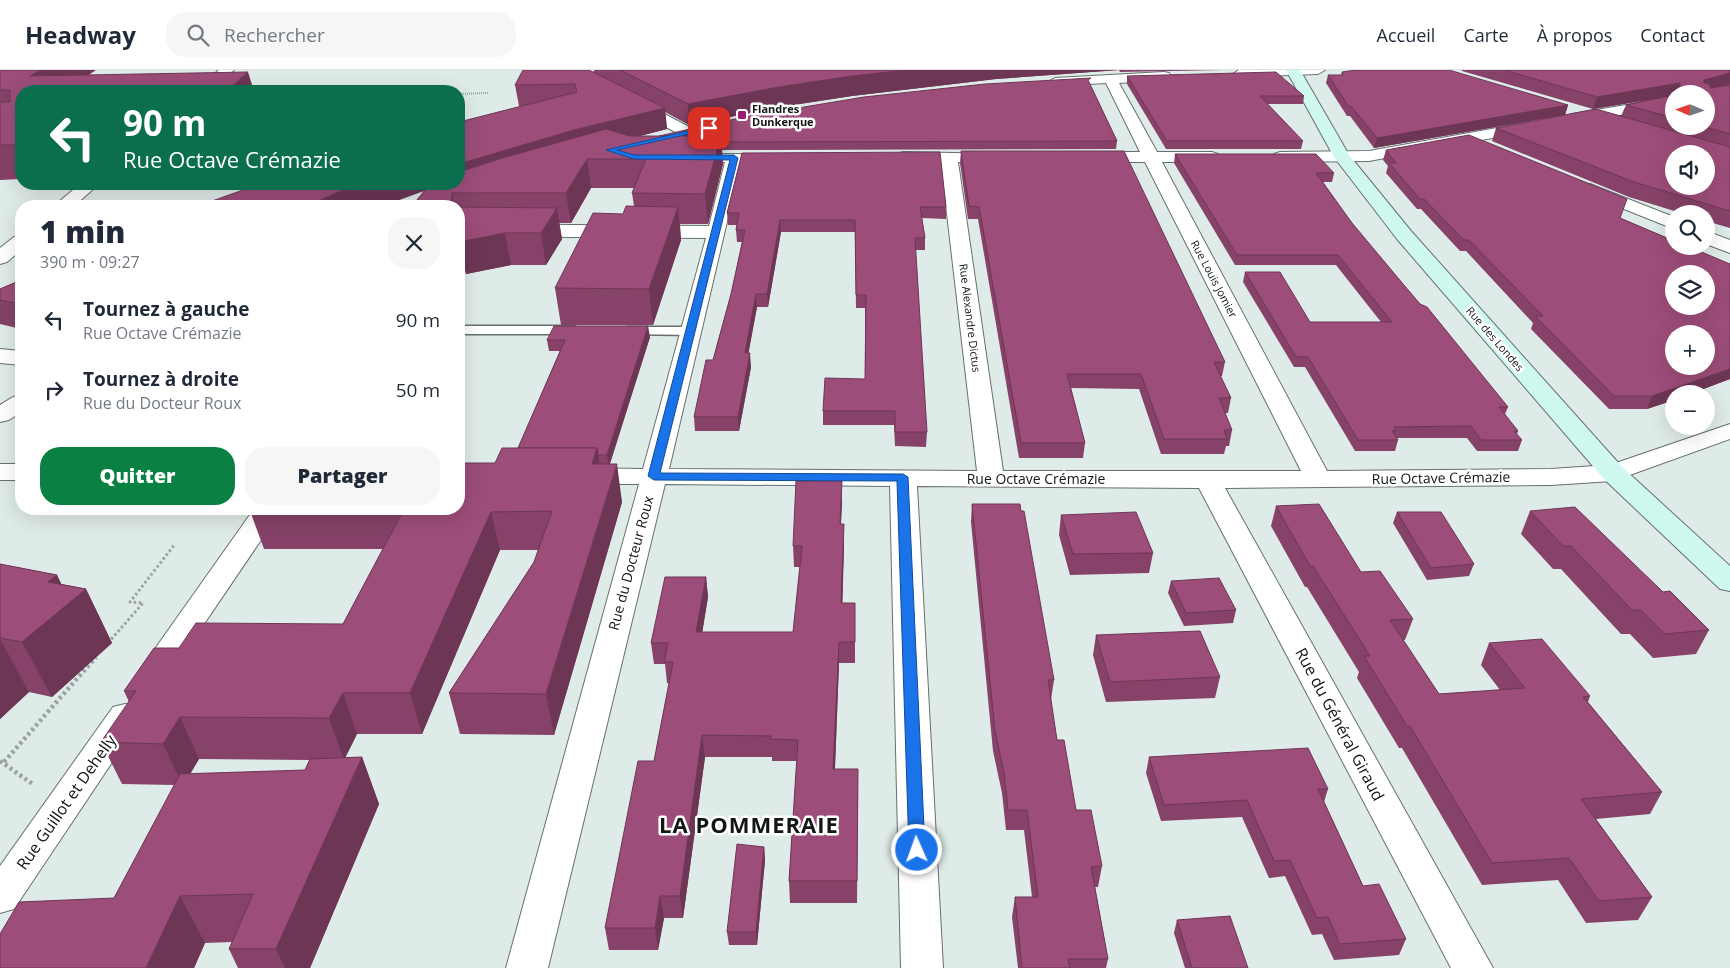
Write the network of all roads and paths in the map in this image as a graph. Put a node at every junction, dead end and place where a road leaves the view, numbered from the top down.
1 (227, 70) edge
2 (587, 70) edge
3 (1318, 70) edge
4 (1293, 71) edge
5 (1229, 74) edge
6 (1182, 76) edge
7 (1110, 78) junction
8 (1038, 83) edge
9 (208, 85) edge
10 (488, 93) dead end
11 (465, 94) edge
12 (1665, 103) edge
13 (1559, 106) edge
14 (1592, 115) junction
15 (1627, 126) edge
16 (665, 137) edge
17 (1469, 138) junction
18 (1493, 148) edge
19 (670, 157) edge
20 (890, 157) edge
21 (949, 157) junction
22 (1016, 157) edge
23 (1229, 157) edge
24 (1268, 157) edge
25 (1342, 157) junction
26 (734, 158) junction
27 (793, 158) edge
28 (1074, 158) edge
29 (1151, 158) junction
30 (1574, 182) edge
31 (82, 190) edge
32 (70, 200) edge
33 (1665, 220) edge
34 (465, 230) edge
35 (717, 232) junction
36 (1715, 241) edge
37 (15, 245) edge
38 (1730, 247) edge
39 (0, 258) edge
40 (465, 330) edge
41 (586, 330) edge
42 (615, 331) edge
43 (692, 331) junction
44 (0, 356) edge
45 (15, 357) edge
46 (15, 406) edge
47 (0, 415) edge
48 (1730, 431) edge
49 (0, 472) edge
50 (15, 472) edge
51 (1613, 473) junction
52 (554, 476) edge
53 (654, 476) junction
54 (903, 477) junction
55 (991, 478) junction
56 (1208, 480) junction
57 (1319, 480) junction
58 (264, 515) edge
59 (174, 544) dead end
60 (1730, 582) edge
61 (105, 646) dead end
62 (99, 653) dead end
63 (2, 761) edge
64 (62, 808) junction
65 (0, 897) edge
66 (527, 968) edge
67 (922, 968) edge
68 (1472, 968) edge

1 - 9 street
2 - 16 street
3 - 4 street
4 - 5 street
4 - 25 street, Rue des Londes
6 - 7 street
7 - 8 street
7 - 29 street, Rue Louis Jomier
10 - 11 path
12 - 14 street
13 - 14 street
14 - 15 street
14 - 17 street
17 - 18 street
17 - 25 street
19 - 26 street
20 - 21 street
21 - 22 street
21 - 55 street, Rue Alexandre Dictus
23 - 29 street
24 - 25 street
25 - 51 street, Rue des Londes
26 - 27 street
26 - 35 street, Rue du Docteur Roux
28 - 29 street
29 - 57 street, Rue Louis Jomier
30 - 33 street
31 - 32 street
34 - 35 street
35 - 43 street, Rue du Docteur Roux
36 - 38 street
37 - 39 street
40 - 41 lane
42 - 43 lane
43 - 53 street, Rue du Docteur Roux
44 - 45 street
46 - 47 street
48 - 51 street, Rue Octave Crémazie
49 - 50 street
51 - 57 street, Rue Octave Crémazie
51 - 60 street, Rue des Londes
52 - 53 street, Rue Octave Crémazie
53 - 54 street, Rue Octave Crémazie
53 - 66 street, Rue du Docteur Roux
54 - 55 street, Rue Octave Crémazie
54 - 67 street
55 - 56 street, Rue Octave Crémazie
56 - 57 street, Rue Octave Crémazie
56 - 68 street, Rue du Général Giraud
58 - 64 street, Rue Guillot et Dehelly
59 - 61 path
62 - 63 path
63 - 64 path
64 - 65 street, Rue Guillot et Dehelly

